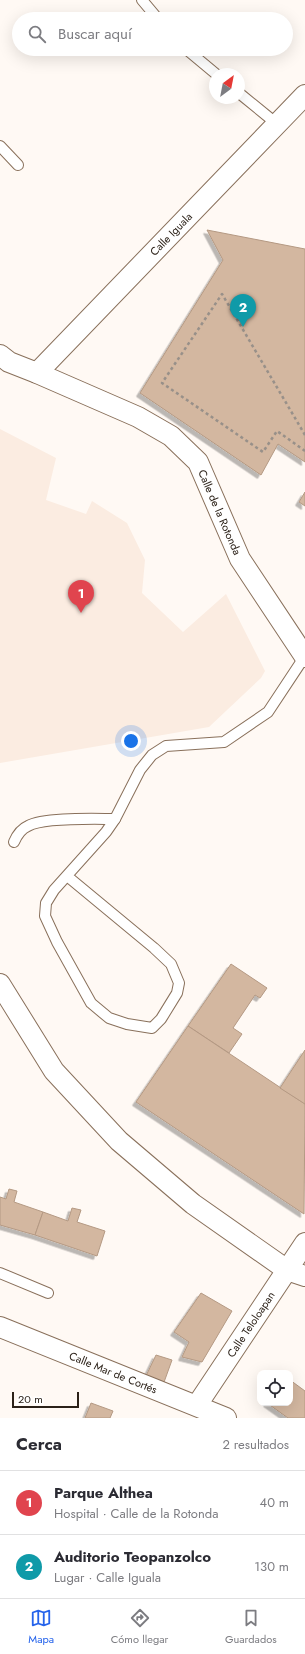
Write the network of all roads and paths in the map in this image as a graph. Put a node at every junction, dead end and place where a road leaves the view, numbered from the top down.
1 (142, 0) edge
2 (152, 12) edge
3 (194, 56) edge
4 (209, 68) edge
5 (305, 95) edge
6 (245, 98) edge
7 (277, 124) junction
8 (0, 146) edge
9 (18, 165) dead end
10 (0, 355) edge
11 (37, 373) junction
12 (305, 435) edge
13 (305, 451) edge
14 (305, 657) edge
15 (115, 818) junction
16 (14, 842) dead end
17 (67, 876) junction
18 (0, 984) edge
19 (305, 1243) edge
20 (0, 1273) edge
21 (296, 1273) edge
22 (48, 1293) dead end
23 (0, 1327) edge
24 (197, 1405) junction
25 (226, 1418) edge

1 - 2 lane
3 - 4 lane
5 - 7 street, Calle Iguala
6 - 7 lane
7 - 11 street, Calle Iguala
8 - 9 lane
10 - 11 street, Calle de la Rotonda
11 - 14 street, Calle de la Rotonda
12 - 13 path
14 - 15 lane
15 - 16 lane
15 - 17 lane
17 - 17 lane
18 - 21 street
19 - 21 street, Calle Teloloapan
20 - 22 lane
21 - 24 street, Calle Teloloapan
23 - 24 street, Calle Mar de Cortés
24 - 25 street, Calle Mar de Cortés

